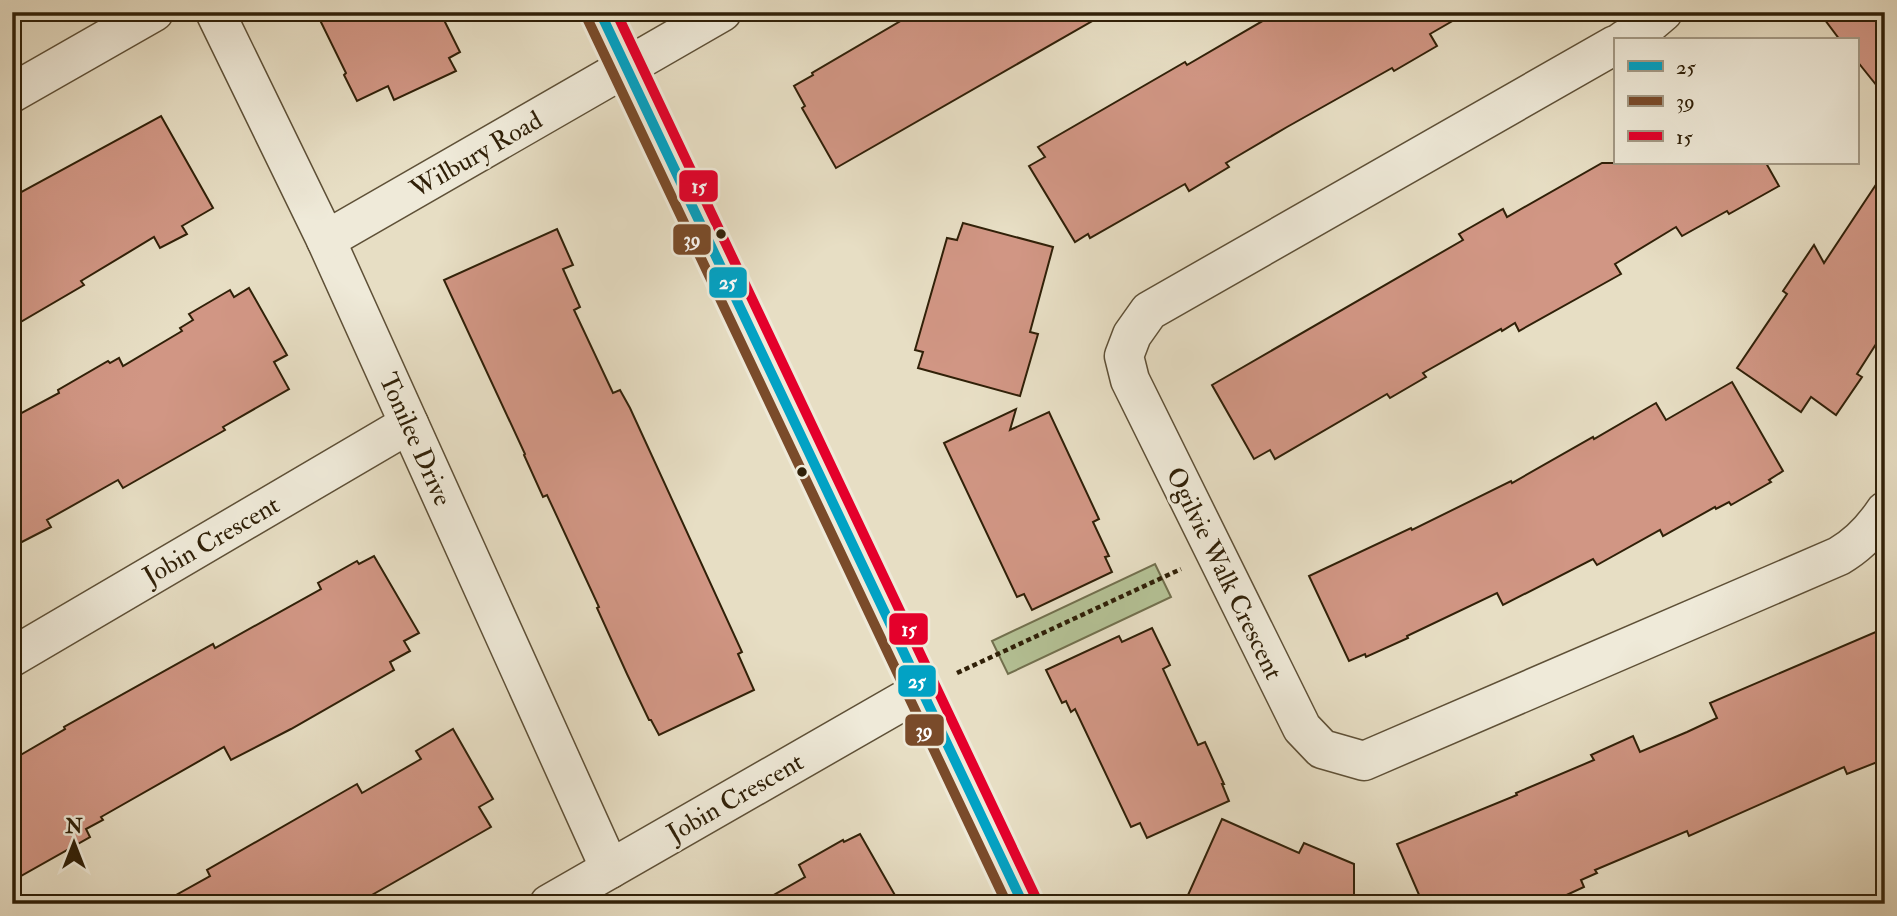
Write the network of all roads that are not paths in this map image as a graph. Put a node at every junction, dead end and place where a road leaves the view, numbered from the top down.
1 (154, 12) edge
2 (215, 12) edge
3 (600, 12) edge
4 (722, 12) edge
5 (1663, 12) edge
6 (1627, 38) edge
7 (1614, 46) edge
8 (625, 68) junction
9 (12, 93) edge
10 (326, 240) junction
11 (409, 424) junction
12 (1885, 511) edge
13 (12, 657) edge
14 (922, 690) junction
15 (610, 869) junction
16 (549, 904) edge
17 (1023, 904) edge

1 - 9 street
2 - 10 street, Tonilee Drive
3 - 8 street
4 - 8 street, Wilbury Road
5 - 6 street
7 - 12 street, Ogilvie Walk Crescent
8 - 10 street, Wilbury Road
8 - 14 street
10 - 11 street, Tonilee Drive
11 - 13 street, Jobin Crescent
11 - 15 street, Tonilee Drive
14 - 15 street, Jobin Crescent
14 - 17 street
15 - 16 street, Jobin Crescent

